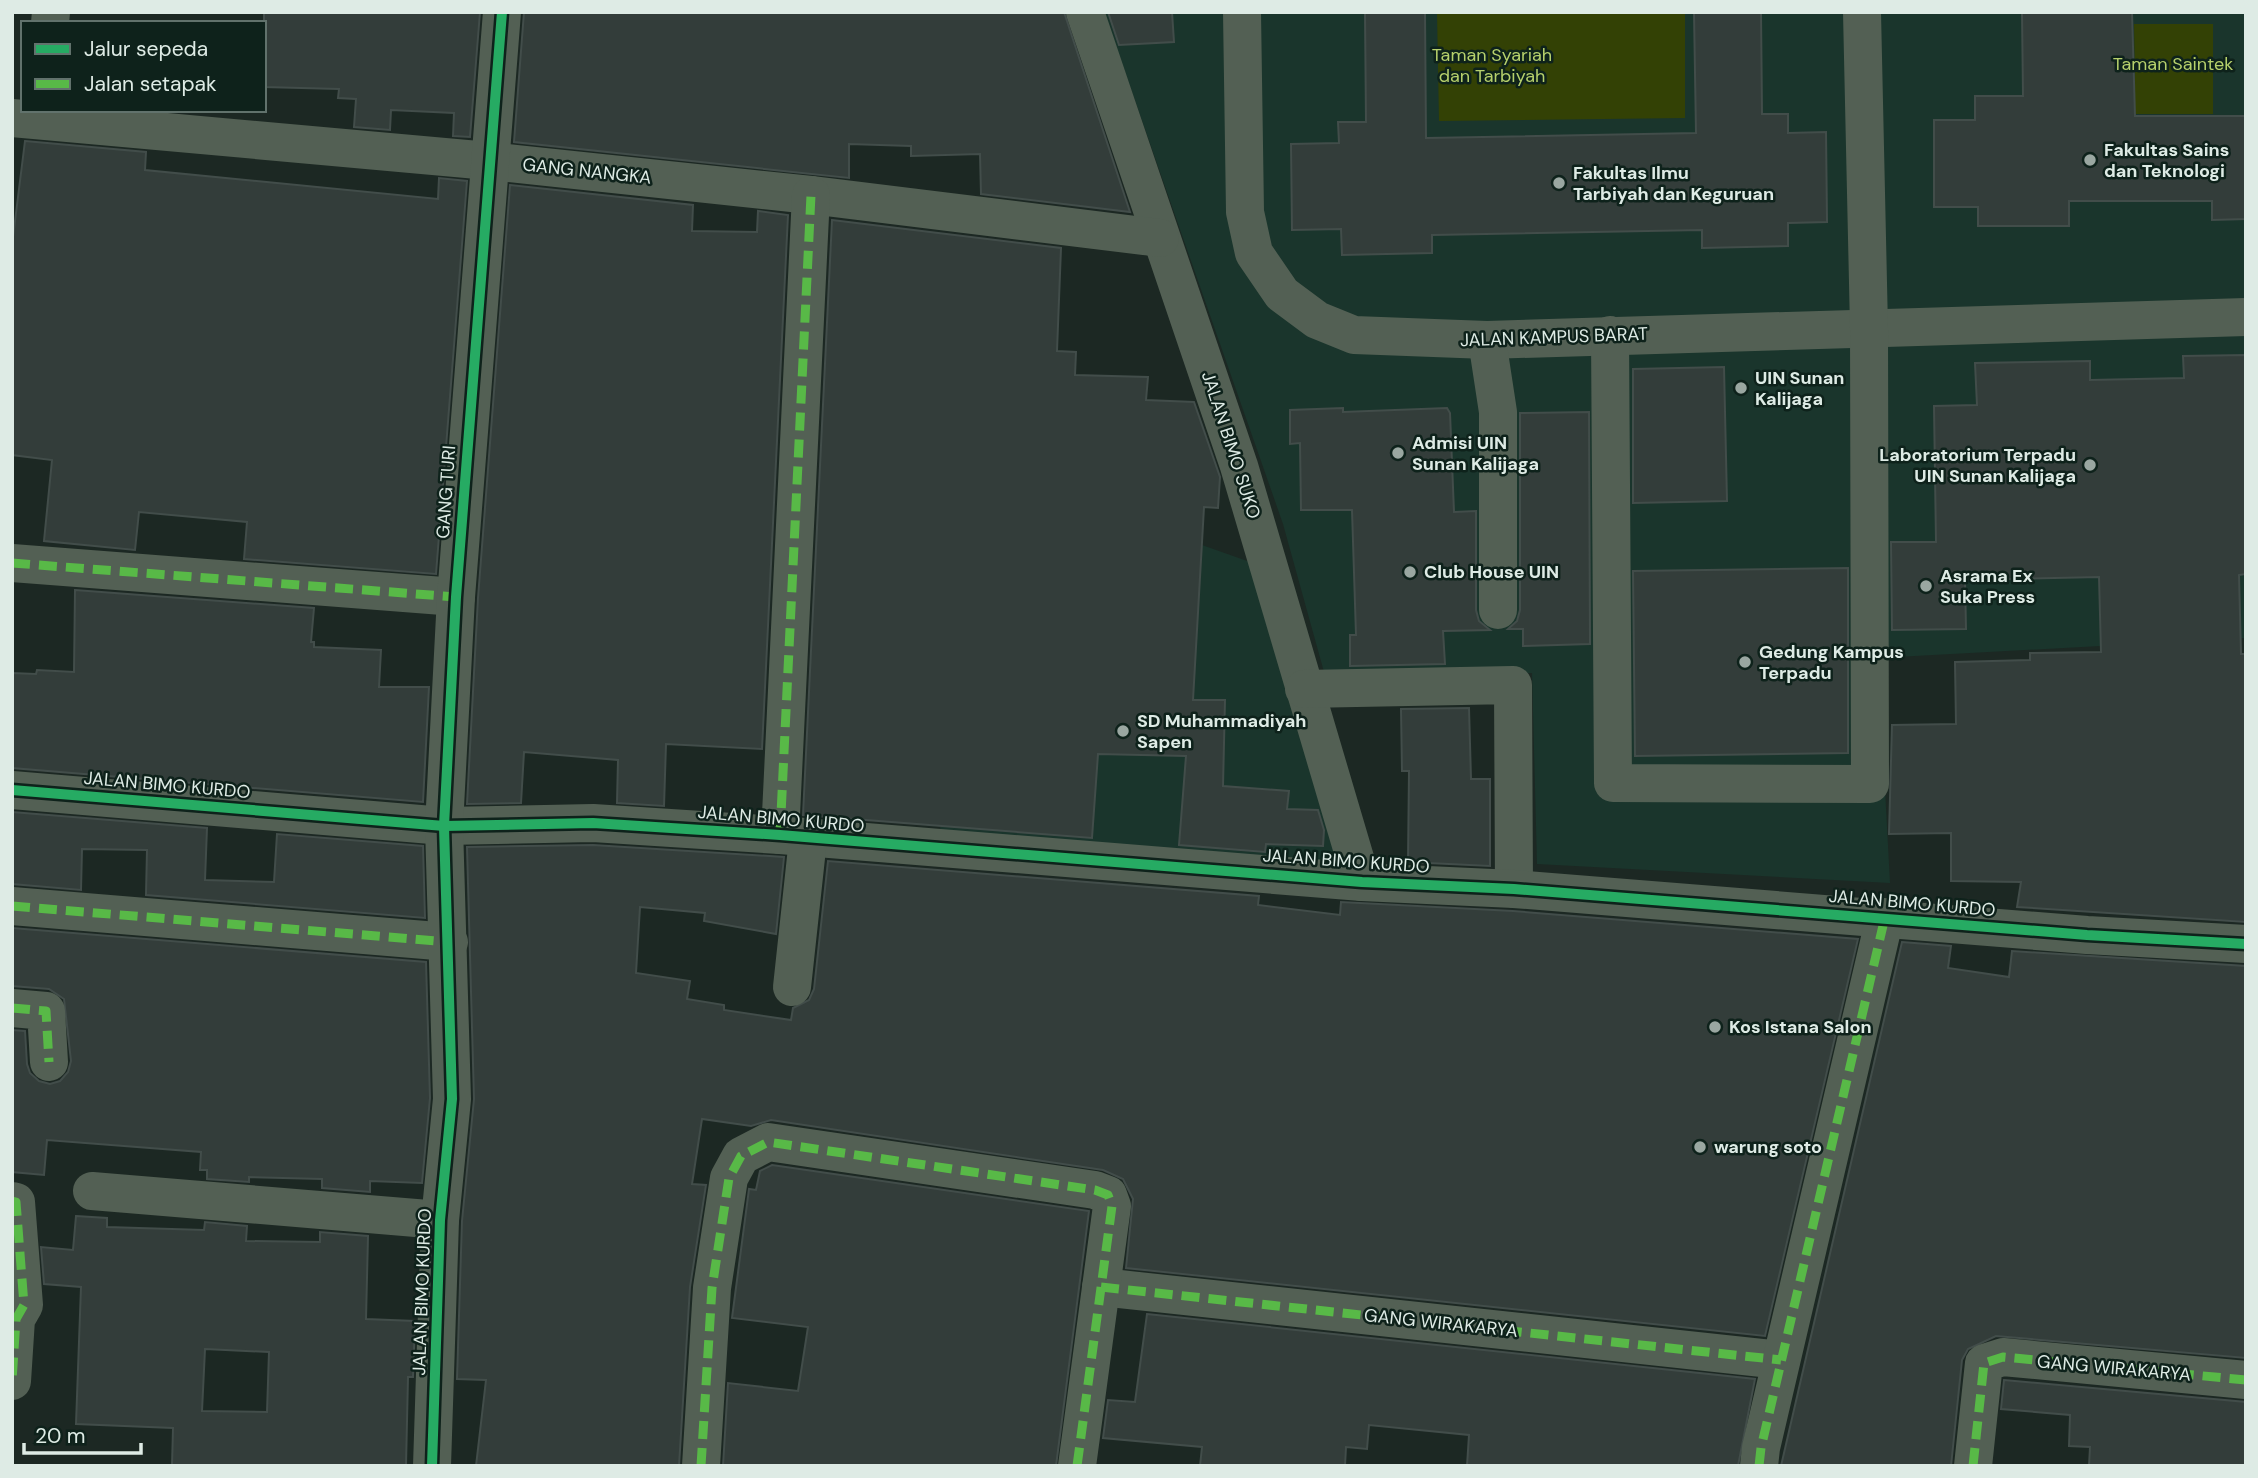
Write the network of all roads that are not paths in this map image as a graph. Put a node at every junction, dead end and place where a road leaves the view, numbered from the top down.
1 (502, 12) edge
2 (1085, 12) edge
3 (1242, 12) edge
4 (1862, 12) edge
5 (34, 117) edge
6 (489, 161) junction
7 (811, 195) junction
8 (1160, 237) junction
9 (2246, 317) edge
10 (1869, 328) junction
11 (1610, 335) junction
12 (1487, 340) junction
13 (12, 563) edge
14 (456, 597) junction
15 (1498, 610) dead end
16 (1304, 689) junction
17 (12, 790) edge
18 (443, 825) junction
19 (794, 837) junction
20 (1362, 882) junction
21 (1514, 889) junction
22 (12, 906) edge
23 (1885, 918) junction
24 (449, 942) junction
25 (2246, 944) edge
26 (792, 987) dead end
27 (12, 1008) edge
28 (49, 1062) dead end
29 (92, 1191) dead end
30 (12, 1201) edge
31 (440, 1220) junction
32 (1101, 1287) junction
33 (1781, 1360) junction
34 (2246, 1380) edge
35 (12, 1381) edge
36 (432, 1466) edge
37 (701, 1466) edge
38 (1077, 1466) edge
39 (1759, 1466) edge
40 (1973, 1466) edge

1 - 6 street, GANG TURI
2 - 8 street, JALAN BIMO SUKO
3 - 12 street, JALAN KAMPUS BARAT
4 - 10 street
5 - 6 street, GANG NANGKA
6 - 7 street, GANG NANGKA
6 - 14 street, GANG TURI
7 - 8 street, GANG NANGKA
7 - 19 street
8 - 16 street, JALAN BIMO SUKO
9 - 10 street, JALAN KAMPUS BARAT
10 - 11 street, JALAN KAMPUS BARAT
10 - 11 street
11 - 12 street, JALAN KAMPUS BARAT
12 - 15 street
13 - 14 street
14 - 18 street, GANG TURI
16 - 20 street, JALAN BIMO SUKO
16 - 21 street
17 - 18 street, JALAN BIMO KURDO
18 - 19 street, JALAN BIMO KURDO
18 - 24 street, JALAN BIMO KURDO
19 - 20 street, JALAN BIMO KURDO
19 - 26 street
20 - 21 street, JALAN BIMO KURDO
21 - 23 street, JALAN BIMO KURDO
22 - 24 street
23 - 25 street, JALAN BIMO KURDO
23 - 33 street
24 - 31 street, JALAN BIMO KURDO
27 - 28 street
29 - 31 street
30 - 35 street
31 - 36 street, JALAN BIMO KURDO
32 - 33 street, GANG WIRAKARYA
32 - 37 street
32 - 38 street
33 - 39 street
34 - 40 street, GANG WIRAKARYA

